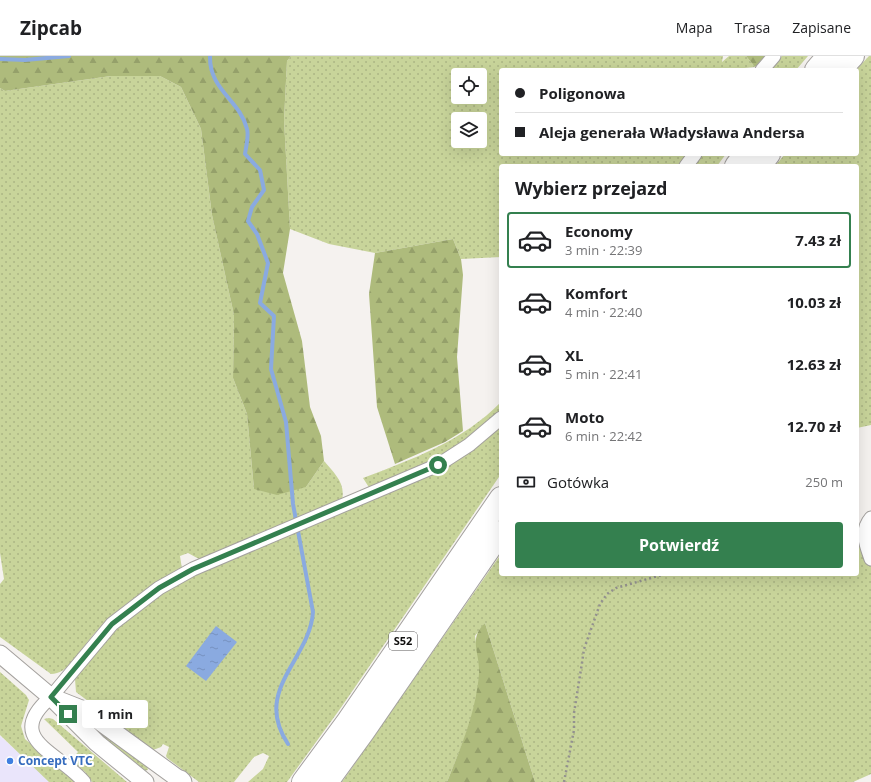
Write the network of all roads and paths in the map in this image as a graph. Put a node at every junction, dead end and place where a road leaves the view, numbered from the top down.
1 (774, 56) edge
2 (828, 56) edge
3 (853, 56) edge
4 (764, 68) edge
5 (818, 68) edge
6 (842, 68) edge
7 (499, 420) edge
8 (499, 501) edge
9 (871, 518) edge
10 (499, 535) edge
11 (871, 559) edge
12 (658, 576) edge
13 (0, 654) edge
14 (51, 697) junction
15 (180, 781) edge
16 (84, 782) edge
17 (145, 782) edge
18 (303, 782) edge
19 (327, 782) edge
20 (564, 782) edge

1 - 4 street
2 - 5 highway
3 - 6 highway
7 - 14 street
8 - 18 highway, S52
9 - 11 street
10 - 19 highway, S52
12 - 20 path
13 - 14 street
14 - 15 street
14 - 16 street
14 - 17 street

